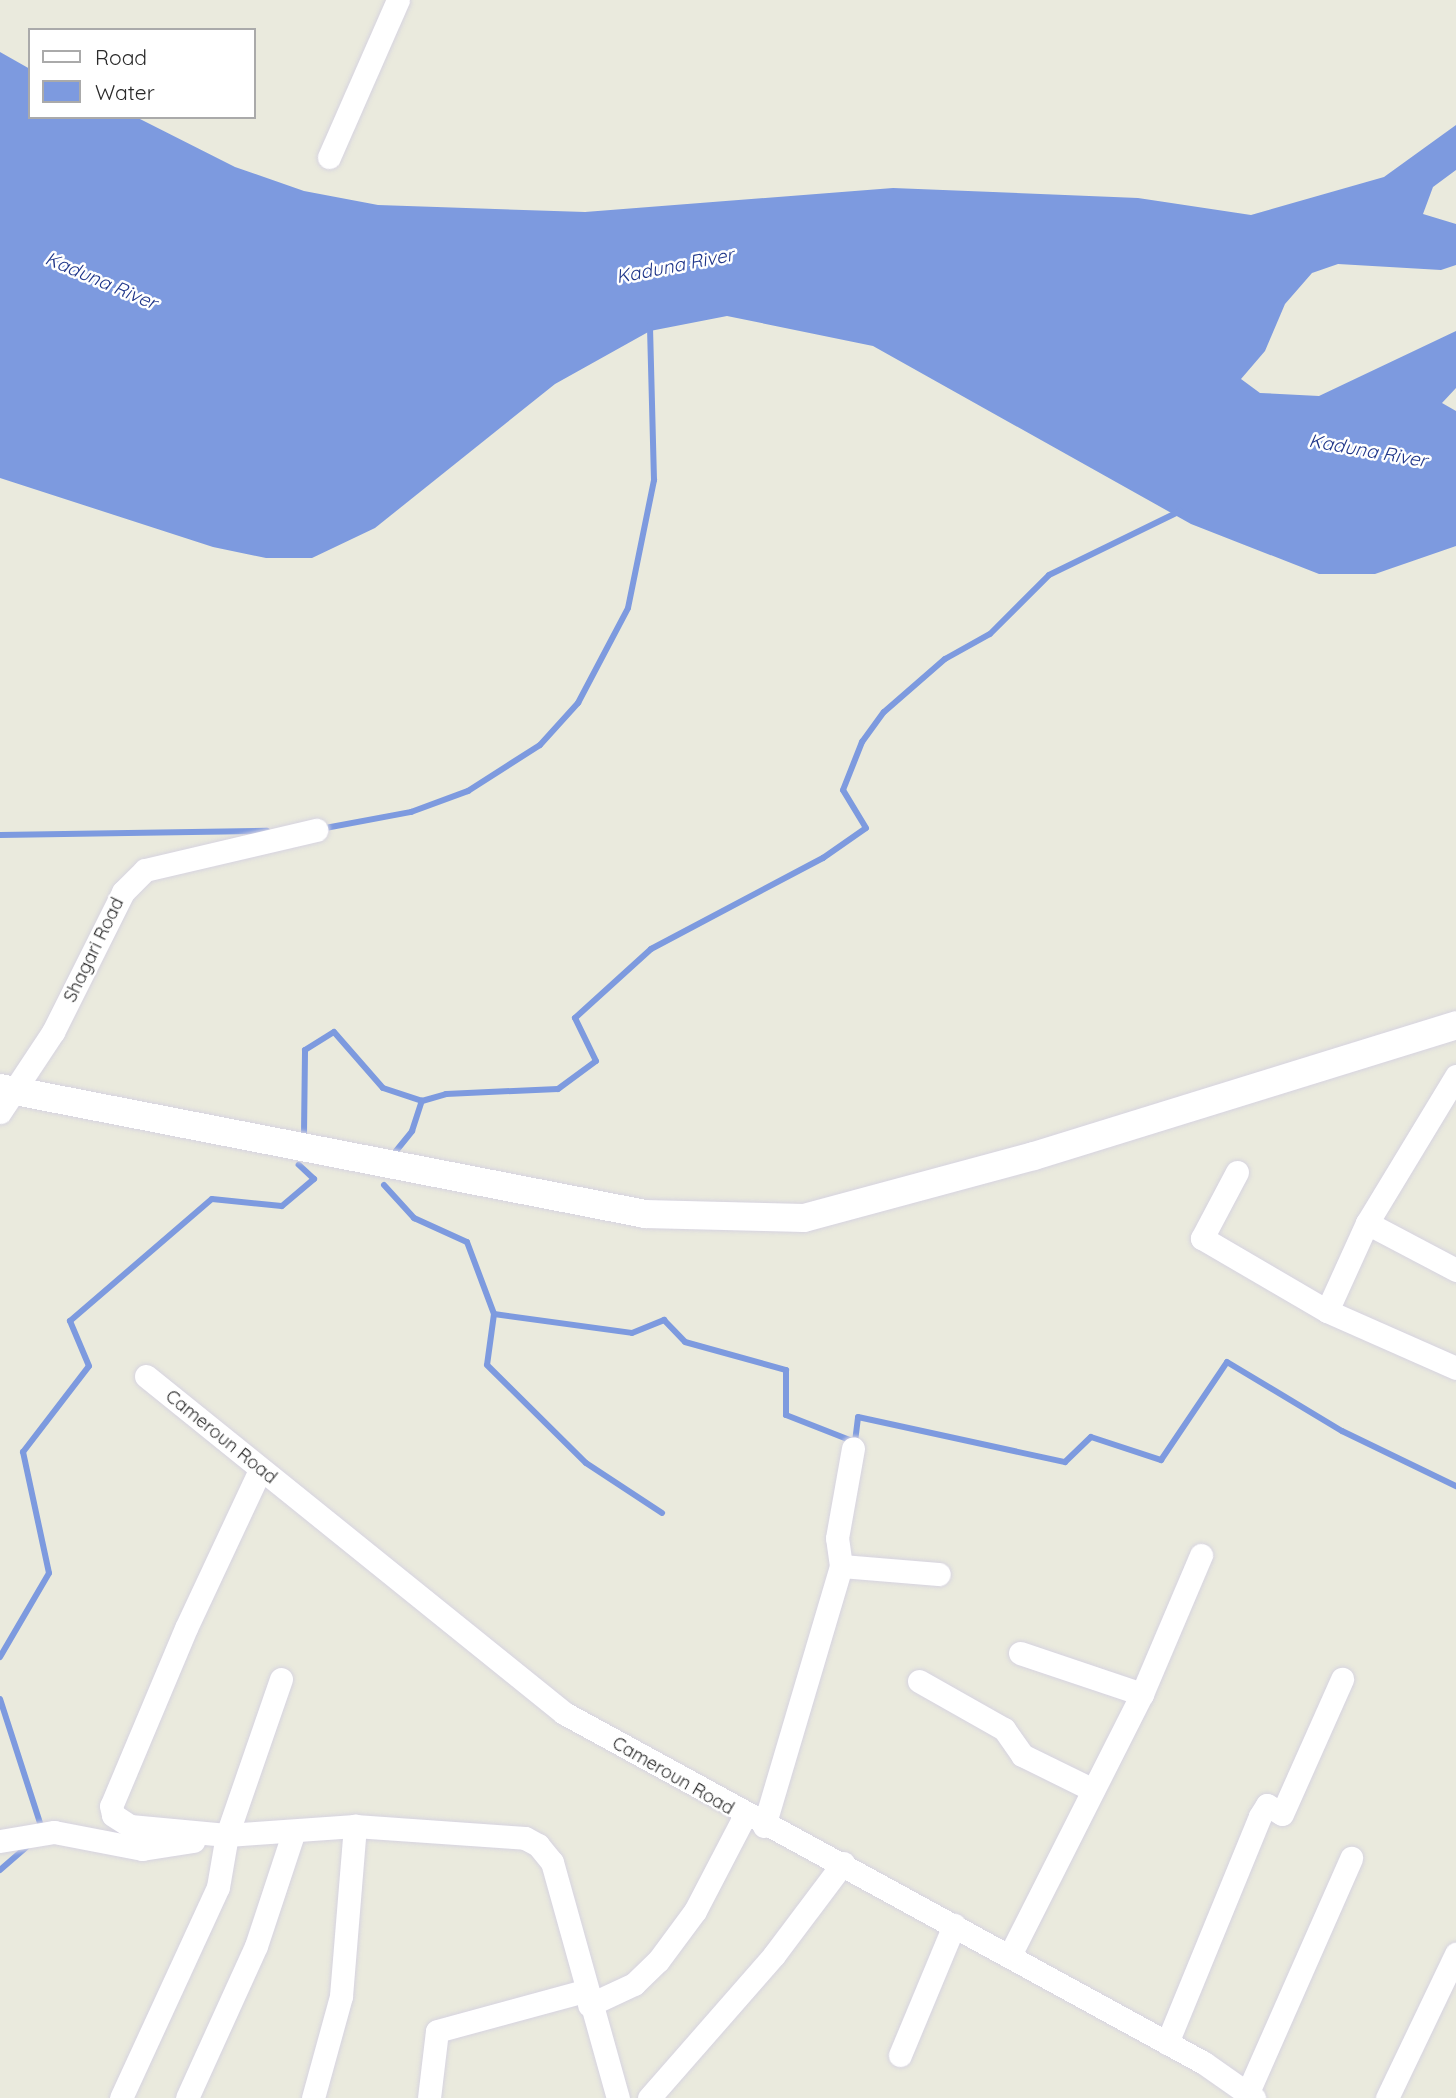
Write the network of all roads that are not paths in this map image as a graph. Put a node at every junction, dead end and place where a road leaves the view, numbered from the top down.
1 (398, 0) edge
2 (329, 157) dead end
3 (316, 830) dead end
4 (1456, 1024) edge
5 (1456, 1076) edge
6 (4, 1097) edge
7 (1237, 1172) dead end
8 (1367, 1223) junction
9 (1456, 1270) edge
10 (1326, 1311) junction
11 (1456, 1368) edge
12 (145, 1376) dead end
13 (853, 1448) dead end
14 (260, 1469) junction
15 (1201, 1555) dead end
16 (841, 1566) junction
17 (939, 1574) dead end
18 (1020, 1653) dead end
19 (281, 1679) dead end
20 (1342, 1679) dead end
21 (919, 1681) dead end
22 (1142, 1694) junction
23 (1093, 1790) junction
24 (754, 1822) junction
25 (355, 1826) junction
26 (293, 1834) junction
27 (227, 1835) junction
28 (0, 1841) edge
29 (1351, 1858) dead end
30 (843, 1863) junction
31 (954, 1925) junction
32 (1456, 1954) edge
33 (1010, 1955) junction
34 (587, 1998) junction
35 (1167, 2043) junction
36 (900, 2055) dead end
37 (1251, 2095) edge
38 (121, 2098) edge
39 (187, 2098) edge
40 (313, 2098) edge
41 (429, 2098) edge
42 (618, 2098) edge
43 (649, 2098) edge
44 (1387, 2098) edge

1 - 2 street
3 - 6 street, Shagari Road
4 - 6 street
5 - 8 street
7 - 10 street
8 - 9 street
8 - 10 street
10 - 11 street
12 - 14 street, Cameroun Road
13 - 16 street
14 - 24 street, Cameroun Road
14 - 27 street
15 - 22 street
16 - 17 street
16 - 24 street
18 - 22 street
19 - 27 street
20 - 35 street
21 - 23 street
22 - 23 street
23 - 33 street
24 - 30 street, Cameroun Road
24 - 34 street
25 - 26 street
25 - 34 street
25 - 40 street
26 - 27 street
26 - 39 street
27 - 28 street
27 - 38 street
29 - 37 street
30 - 31 street, Cameroun Road
30 - 43 street
31 - 33 street, Cameroun Road
31 - 36 street
32 - 44 street
33 - 35 street, Cameroun Road
34 - 41 street
34 - 42 street
35 - 37 street, Cameroun Road

